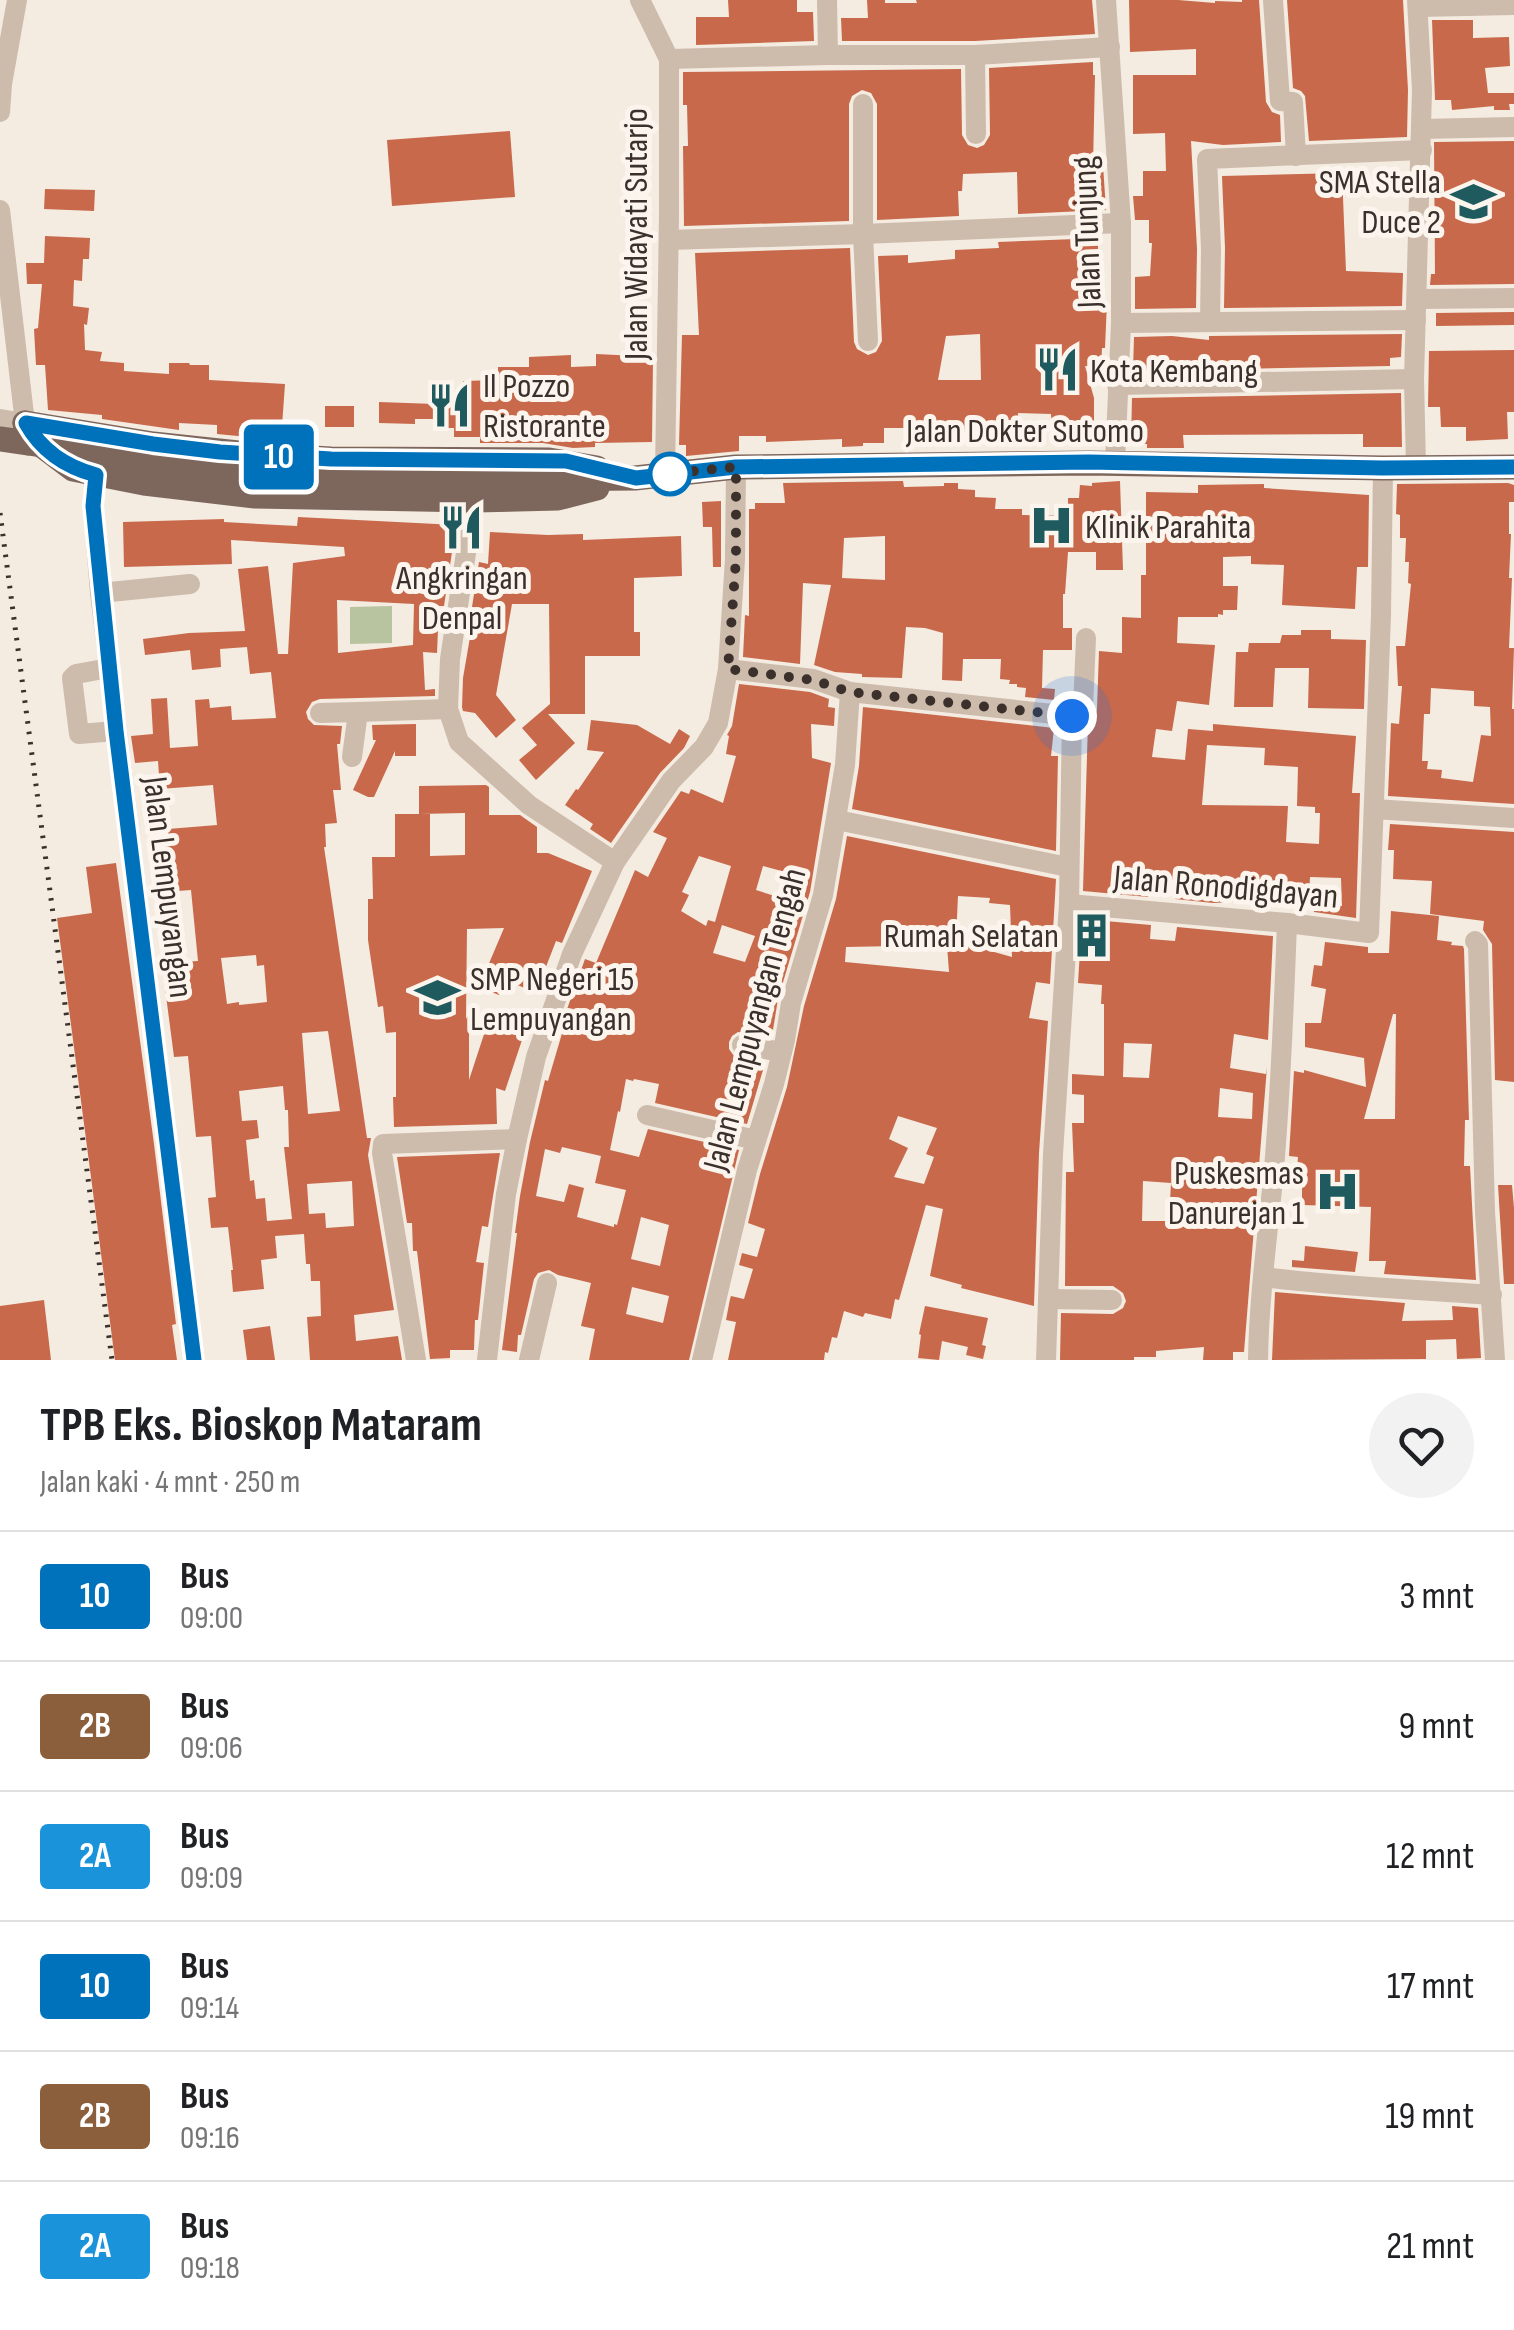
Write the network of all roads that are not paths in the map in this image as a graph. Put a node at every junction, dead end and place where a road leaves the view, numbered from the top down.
1 (17, 0) edge
2 (640, 0) edge
3 (827, 0) edge
4 (1106, 0) edge
5 (1273, 0) edge
6 (1417, 3) edge
7 (1514, 5) edge
8 (1110, 47) junction
9 (974, 54) junction
10 (828, 55) junction
11 (668, 59) junction
12 (1, 83) edge
13 (864, 104) dead end
14 (0, 112) edge
15 (1514, 128) edge
16 (976, 134) dead end
17 (1422, 140) junction
18 (1296, 156) junction
19 (0, 210) edge
20 (1121, 223) junction
21 (863, 234) junction
22 (669, 240) junction
23 (1514, 298) edge
24 (1417, 309) junction
25 (1122, 322) junction
26 (1210, 322) junction
27 (868, 341) dead end
28 (1414, 379) junction
29 (1117, 384) junction
30 (18, 428) edge
31 (0, 439) edge
32 (137, 441) junction
33 (196, 449) junction
34 (1114, 463) junction
35 (736, 467) junction
36 (1416, 467) junction
37 (1514, 467) edge
38 (1382, 468) junction
39 (664, 474) junction
40 (96, 475) junction
41 (636, 478) junction
42 (194, 489) junction
43 (474, 500) junction
44 (190, 584) dead end
45 (100, 593) junction
46 (1086, 638) dead end
47 (109, 668) junction
48 (728, 669) junction
49 (850, 692) junction
50 (448, 710) junction
51 (358, 712) junction
52 (320, 714) dead end
53 (1072, 716) junction
54 (116, 731) junction
55 (352, 757) dead end
56 (1374, 809) junction
57 (1514, 818) edge
58 (837, 820) junction
59 (615, 862) junction
60 (1068, 868) junction
61 (1069, 904) junction
62 (1287, 923) junction
63 (1475, 941) dead end
64 (742, 1045) dead end
65 (782, 1052) junction
66 (647, 1115) dead end
67 (516, 1139) junction
68 (756, 1140) junction
69 (1263, 1276) junction
70 (547, 1283) dead end
71 (1492, 1296) junction
72 (1048, 1299) junction
73 (1112, 1300) dead end
74 (194, 1360) edge
75 (416, 1360) edge
76 (486, 1360) edge
77 (528, 1360) edge
78 (702, 1360) edge
79 (1046, 1360) edge
80 (1258, 1360) edge
81 (1495, 1360) edge

1 - 12 street
2 - 11 street, Jalan Widayati Sutarjo
3 - 10 street
4 - 8 street, Jalan Tunjung
5 - 18 street
6 - 7 street
6 - 17 street
8 - 9 street
8 - 20 street, Jalan Tunjung
9 - 10 street
9 - 16 street
10 - 11 street
11 - 22 street, Jalan Widayati Sutarjo
12 - 14 street
13 - 21 street
15 - 17 street
17 - 18 street
17 - 24 street
18 - 26 street
19 - 30 street
20 - 21 street
20 - 25 street, Jalan Tunjung
21 - 22 street
21 - 27 street
22 - 39 street, Jalan Widayati Sutarjo
23 - 24 street
24 - 26 street
24 - 28 street
25 - 26 street
25 - 29 street, Jalan Tunjung
28 - 29 street
28 - 36 street
29 - 34 street, Jalan Tunjung
30 - 31 main road
30 - 32 main road, Jalan Dokter Sutomo
30 - 40 main road, Jalan Dokter Sutomo
30 - 41 main road, Jalan Dokter Sutomo, bridge
32 - 33 main road, Jalan Dokter Sutomo
32 - 40 street
33 - 41 main road, Jalan Dokter Sutomo
33 - 42 street
34 - 35 main road, Jalan Dokter Sutomo
34 - 38 main road, Jalan Dokter Sutomo
35 - 39 main road, Jalan Dokter Sutomo
35 - 48 street
36 - 37 main road, Jalan Dokter Sutomo
36 - 38 main road, Jalan Dokter Sutomo
38 - 56 street, Jalan Ronodigdayan
39 - 41 main road, Jalan Dokter Sutomo
40 - 42 main road, Jalan Dokter Sutomo
40 - 45 street, Jalan Lempuyangan
41 - 43 main road, Jalan Dokter Sutomo
42 - 43 main road, Jalan Dokter Sutomo
43 - 50 street
44 - 45 street
45 - 47 street, Jalan Lempuyangan
46 - 53 street
47 - 54 street, Jalan Lempuyangan
47 - 54 street
48 - 49 street
48 - 59 street
49 - 53 street
49 - 58 street, Jalan Lempuyangan Tengah
50 - 51 street
50 - 59 street
51 - 52 street
51 - 55 street
53 - 60 street
54 - 74 street, Jalan Lempuyangan
56 - 57 street
56 - 62 street, Jalan Ronodigdayan
58 - 60 street
58 - 65 street, Jalan Lempuyangan Tengah
59 - 67 street
60 - 61 street
61 - 62 street, Jalan Ronodigdayan
61 - 72 street, Jalan Ronodigdayan
62 - 69 street
63 - 71 street
64 - 65 street
65 - 68 street, Jalan Lempuyangan Tengah
66 - 68 street
67 - 75 street
67 - 76 street
68 - 78 street, Jalan Lempuyangan Tengah
69 - 71 street
69 - 80 street
70 - 77 street
71 - 81 street
72 - 73 street
72 - 79 street, Jalan Ronodigdayan

